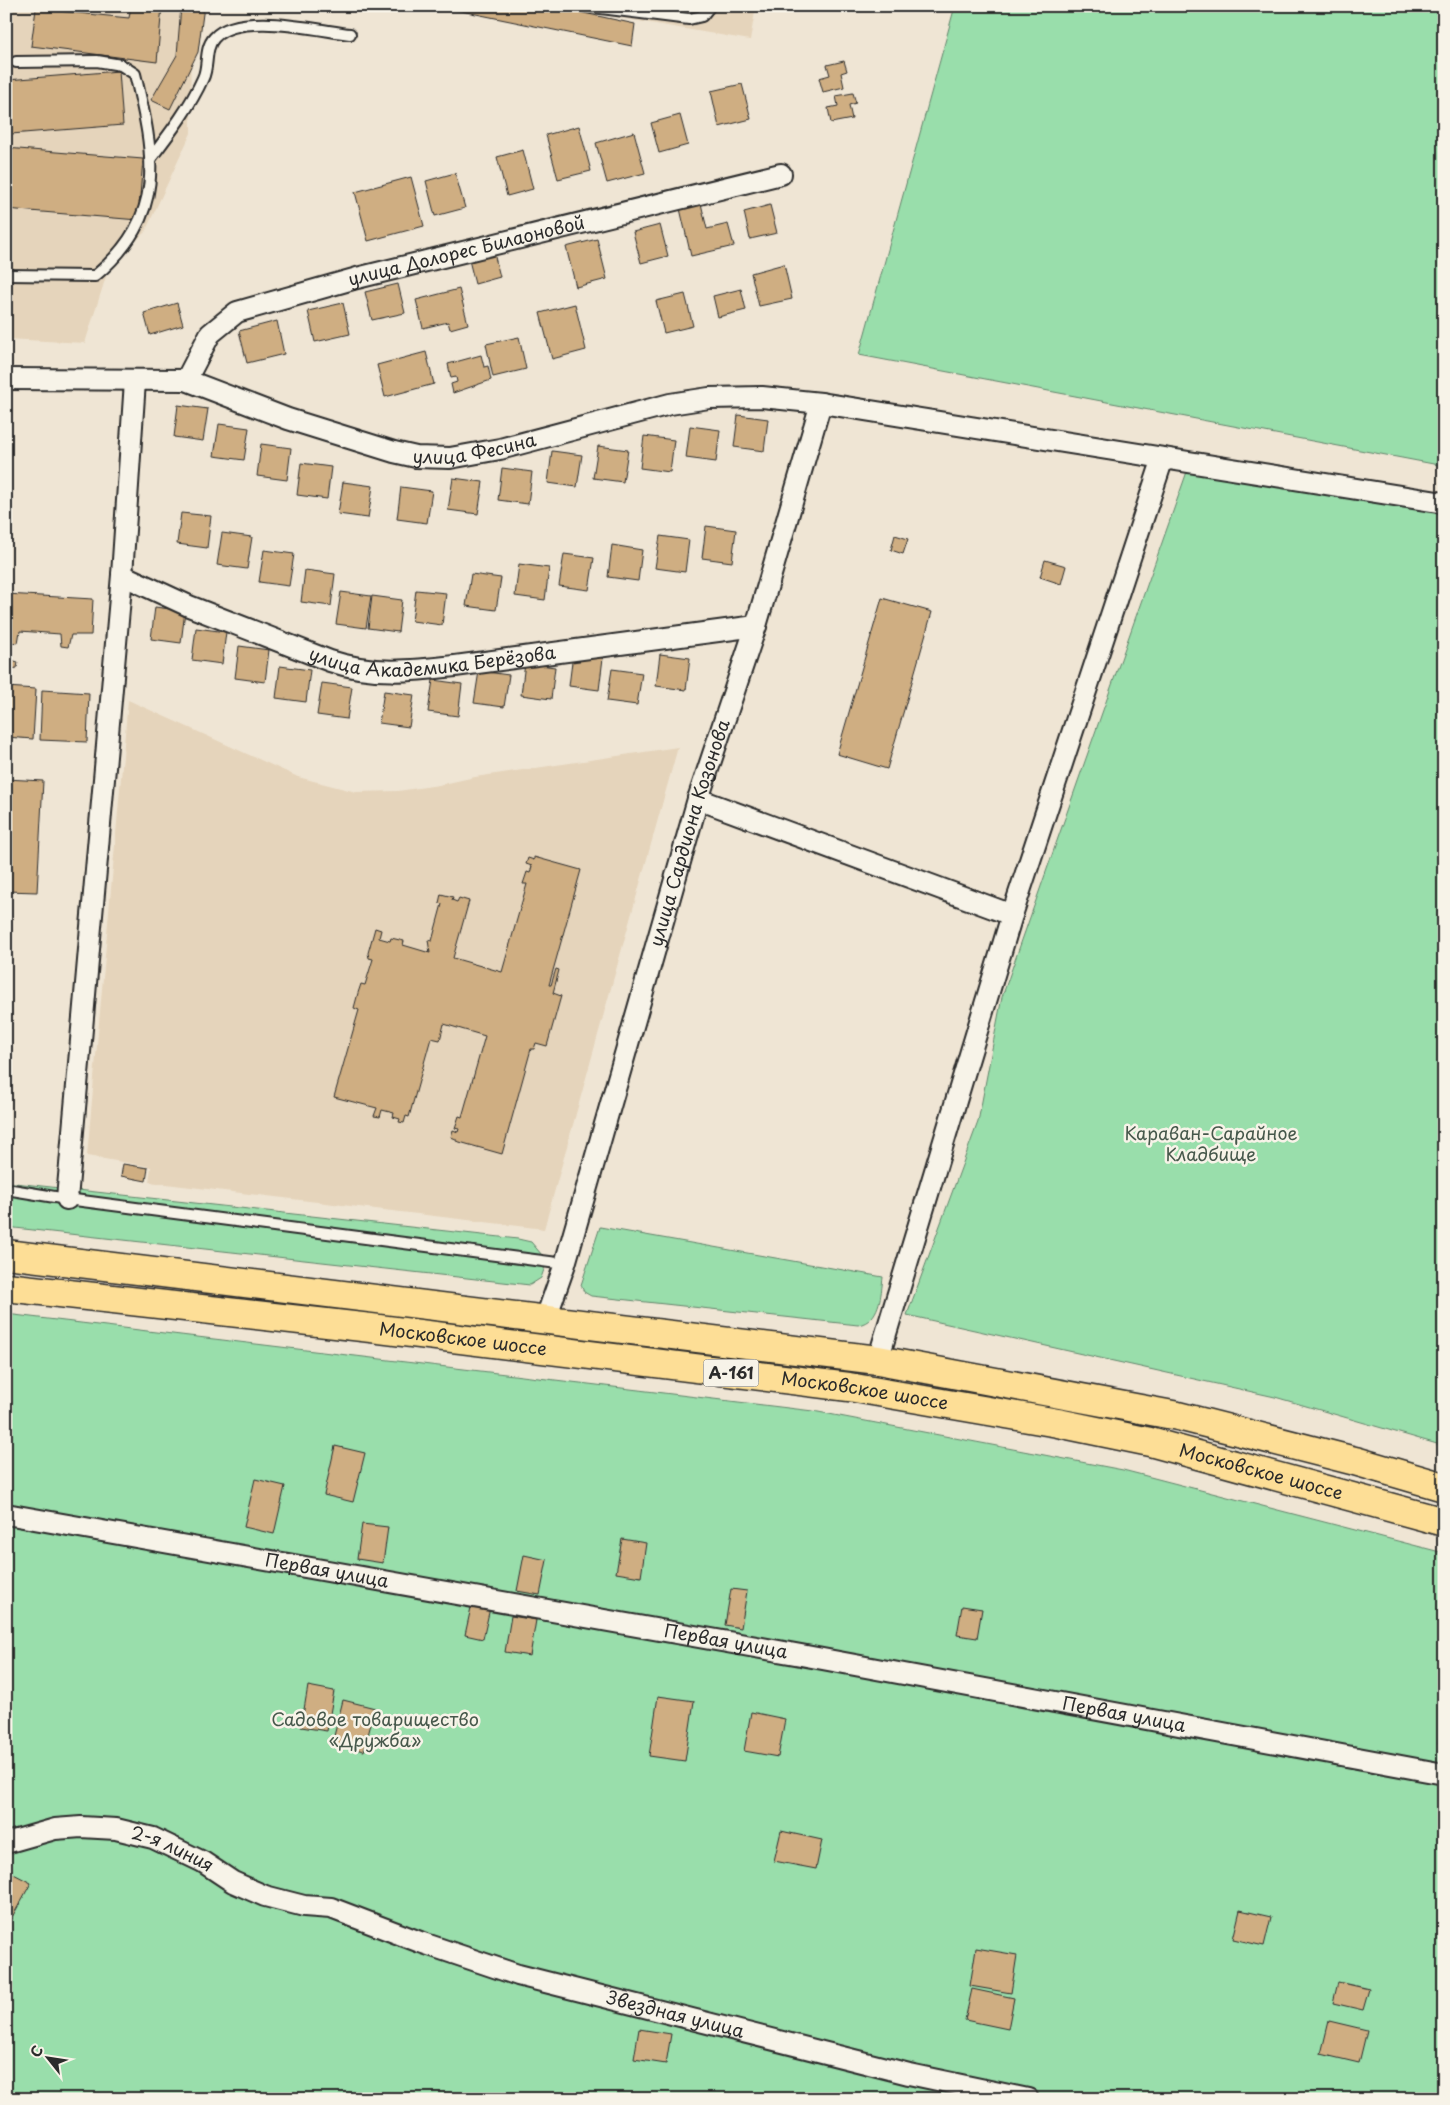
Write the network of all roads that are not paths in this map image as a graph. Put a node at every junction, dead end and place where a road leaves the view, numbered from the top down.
1 (584, 6) edge
2 (710, 6) edge
3 (350, 34) dead end
4 (16, 62) dead end
5 (151, 158) junction
6 (781, 174) dead end
7 (6, 275) edge
8 (6, 379) edge
9 (186, 380) junction
10 (135, 381) junction
11 (821, 403) junction
12 (1163, 458) junction
13 (1444, 503) edge
14 (122, 575) junction
15 (756, 626) junction
16 (698, 799) junction
17 (1012, 915) junction
18 (6, 1189) edge
19 (67, 1199) junction
20 (6, 1254) edge
21 (565, 1264) junction
22 (6, 1287) edge
23 (546, 1318) junction
24 (878, 1360) junction
25 (1444, 1488) edge
26 (6, 1514) edge
27 (1444, 1522) edge
28 (1444, 1774) edge
29 (6, 1843) edge
30 (331, 1908) joint
31 (1028, 2099) edge

1 - 2 lane
3 - 5 lane
4 - 5 lane
5 - 7 lane
6 - 9 street, улица Долорес Билаоновой
8 - 10 street, улица Фесина
9 - 10 street, улица Фесина
9 - 11 street, улица Фесина
10 - 14 street
11 - 12 street, улица Фесина
11 - 15 street, улица Сардиона Козонова
12 - 13 street, улица Фесина
12 - 17 street
14 - 15 street, улица Академика Берёзова
14 - 19 street
15 - 16 street, улица Сардиона Козонова
16 - 17 street
16 - 21 street, улица Сардиона Козонова
17 - 24 street
18 - 19 lane
19 - 21 lane
20 - 23 highway, Московское шоссе / А-161
21 - 23 street, улица Сардиона Козонова
22 - 27 highway, Московское шоссе / А-161
23 - 24 highway, Московское шоссе / А-161
24 - 25 highway, Московское шоссе / А-161
26 - 28 street, Первая улица
29 - 30 street, 2-я линия
30 - 31 street, Звездная улица

